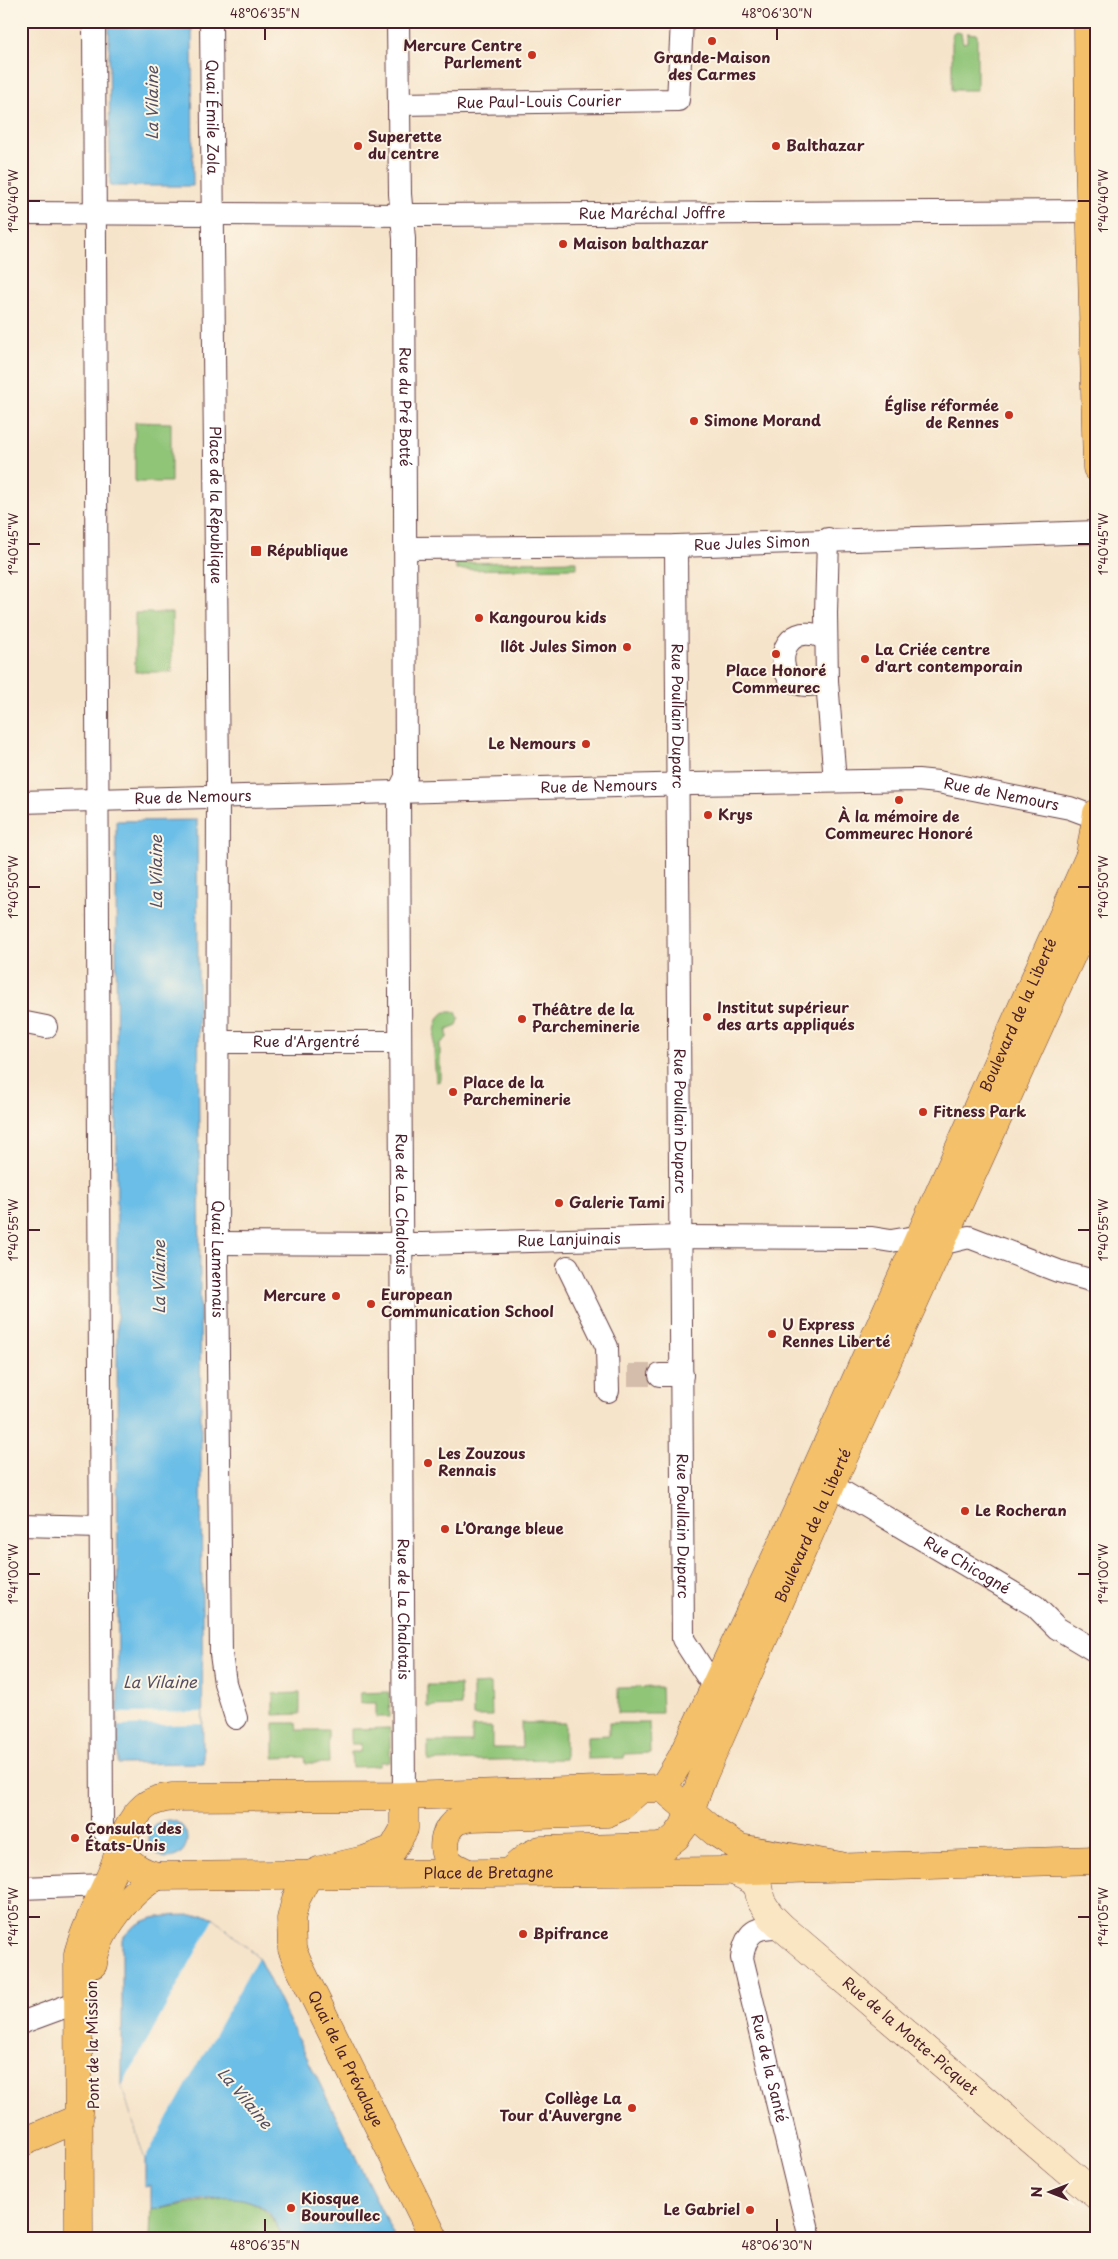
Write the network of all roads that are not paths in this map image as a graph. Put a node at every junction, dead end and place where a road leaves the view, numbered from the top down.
1 (94, 21) edge
2 (211, 21) edge
3 (398, 21) edge
4 (682, 21) edge
5 (1088, 22) edge
6 (1097, 77) edge
7 (399, 104) junction
8 (1092, 212) junction
9 (21, 213) edge
10 (95, 214) junction
11 (213, 214) junction
12 (402, 214) junction
13 (1097, 468) edge
14 (1097, 532) edge
15 (828, 539) junction
16 (676, 546) junction
17 (406, 548) junction
18 (826, 639) junction
19 (827, 682) junction
20 (835, 781) junction
21 (678, 784) junction
22 (398, 791) junction
23 (218, 796) junction
24 (96, 800) junction
25 (21, 802) edge
26 (1097, 813) edge
27 (1096, 818) edge
28 (1097, 899) edge
29 (21, 1022) edge
30 (46, 1027) dead end
31 (400, 1042) junction
32 (218, 1049) junction
33 (681, 1237) junction
34 (930, 1240) junction
35 (217, 1243) junction
36 (401, 1243) junction
37 (568, 1267) dead end
38 (1097, 1282) edge
39 (615, 1380) dead end
40 (831, 1485) junction
41 (21, 1525) edge
42 (100, 1527) junction
43 (1097, 1652) edge
44 (714, 1687) junction
45 (236, 1718) dead end
46 (651, 1789) junction
47 (404, 1796) junction
48 (690, 1810) junction
49 (119, 1851) junction
50 (1097, 1860) edge
51 (841, 1866) junction
52 (732, 1870) junction
53 (466, 1872) junction
54 (509, 1872) junction
55 (158, 1876) junction
56 (308, 1876) junction
57 (106, 1885) junction
58 (21, 1888) edge
59 (782, 1927) junction
60 (78, 2002) junction
61 (21, 2023) edge
62 (79, 2118) junction
63 (21, 2143) edge
64 (1097, 2196) edge
65 (79, 2238) edge
66 (96, 2238) edge
67 (434, 2238) edge
68 (810, 2238) edge

1 - 10 street
2 - 11 street, Quai Émile Zola
3 - 7 street, Rue du Pré Botté
4 - 7 street, Rue Paul-Louis Courier
5 - 6 main road
5 - 8 main road
7 - 12 street, Rue du Pré Botté
8 - 12 street, Rue Maréchal Joffre
8 - 13 main road
9 - 10 street, Rue Maréchal Joffre
10 - 11 street, Rue Maréchal Joffre
10 - 24 street
11 - 12 street, Rue Maréchal Joffre
11 - 23 street, Place de la République
12 - 17 street, Rue du Pré Botté
14 - 15 street, Rue Jules Simon
15 - 16 street, Rue Jules Simon
15 - 18 street
16 - 17 street, Rue Jules Simon
16 - 21 street, Rue Poullain Duparc
17 - 22 street, Rue du Pré Botté
18 - 19 street
18 - 19 street
19 - 20 street
20 - 21 street, Rue de Nemours
20 - 27 street, Rue de Nemours
21 - 22 street, Rue de Nemours
21 - 33 street, Rue Poullain Duparc
22 - 23 street, Rue de Nemours
22 - 31 street, Rue de La Chalotais
23 - 24 street, Rue de Nemours
23 - 32 street, Quai Lamennais
24 - 25 street, Rue de Nemours
24 - 42 street
26 - 27 main road, Boulevard de la Liberté
27 - 34 main road, Boulevard de la Liberté
28 - 34 main road, Boulevard de la Liberté
29 - 30 street
31 - 32 street, Rue d'Argentré
31 - 36 street, Rue de La Chalotais
32 - 35 street, Quai Lamennais
33 - 34 street, Rue Lanjuinais
33 - 36 street, Rue Lanjuinais
33 - 44 street, Rue Poullain Duparc
34 - 38 street, Rue Lanjuinais
34 - 40 main road, Boulevard de la Liberté
34 - 44 main road, Boulevard de la Liberté
35 - 36 street, Rue Lanjuinais
35 - 45 street, Quai Lamennais
36 - 47 street, Rue de La Chalotais
37 - 39 street
40 - 43 street, Rue Chicogné
40 - 48 main road, Boulevard de la Liberté
41 - 42 street
42 - 49 street
44 - 46 main road, Boulevard de la Liberté
46 - 47 main road
46 - 48 main road
46 - 53 main road, Boulevard de la Liberté
47 - 49 main road
47 - 56 main road
48 - 51 main road
48 - 54 main road, Boulevard de la Liberté
49 - 55 main road
49 - 57 main road, Pont de la Mission
50 - 51 main road
51 - 52 main road, Place de Bretagne
52 - 54 main road, Place de Bretagne
52 - 59 street, Rue de la Motte-Picquet
53 - 54 main road, Place de Bretagne
53 - 56 main road, Place de Bretagne
55 - 56 main road, Place de Bretagne
55 - 66 main road, Pont de la Mission
56 - 67 main road, Quai de la Prévalaye
57 - 58 street
57 - 60 main road, Pont de la Mission
59 - 64 street, Rue de la Motte-Picquet
59 - 68 street, Rue de la Santé
60 - 61 street
60 - 62 main road, Pont de la Mission
62 - 63 main road
62 - 65 main road, Pont de la Mission

